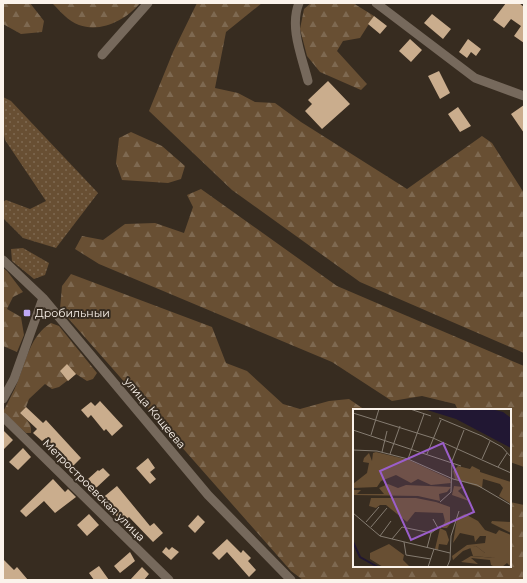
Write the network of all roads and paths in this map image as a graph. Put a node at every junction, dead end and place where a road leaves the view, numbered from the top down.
1 (148, 3) edge
2 (300, 3) edge
3 (376, 3) edge
4 (102, 55) dead end
5 (308, 81) dead end
6 (524, 96) edge
7 (3, 260) edge
8 (43, 298) junction
9 (3, 399) edge
10 (3, 417) edge
11 (169, 580) edge
12 (291, 580) edge

1 - 4 street
2 - 5 street
3 - 6 street
7 - 8 street, улица Кощеева
8 - 9 street
8 - 12 street, улица Кощеева
10 - 11 street, Метростроевская улица

